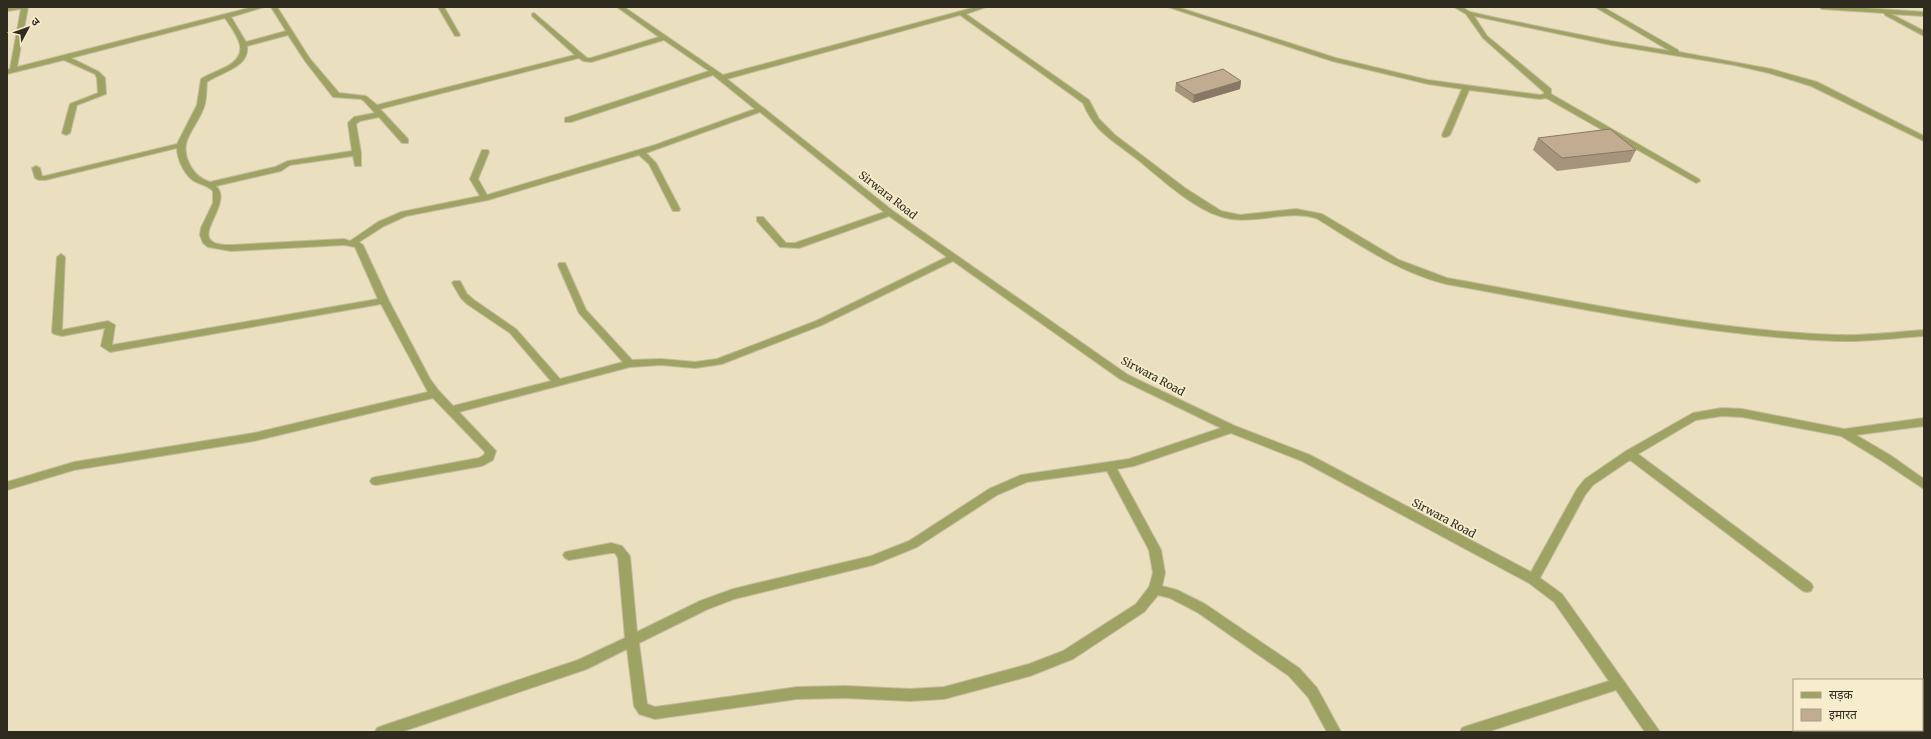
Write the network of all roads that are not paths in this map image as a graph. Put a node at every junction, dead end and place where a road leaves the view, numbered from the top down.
1 (24, 7) edge
2 (261, 7) edge
3 (274, 7) edge
4 (441, 7) edge
5 (620, 7) edge
6 (983, 7) edge
7 (1171, 7) edge
8 (1457, 7) edge
9 (1598, 7) edge
10 (1822, 7) edge
11 (7, 9) edge
12 (961, 13) junction
13 (1468, 13) junction
14 (1885, 13) junction
15 (1924, 14) edge
16 (534, 15) dead end
17 (227, 16) junction
18 (291, 32) junction
19 (1924, 34) edge
20 (457, 35) dead end
21 (664, 38) junction
22 (245, 44) junction
23 (1683, 55) junction
24 (579, 56) junction
25 (64, 57) junction
26 (10, 71) edge
27 (717, 75) junction
28 (1466, 87) junction
29 (1547, 95) junction
30 (762, 109) junction
31 (377, 111) junction
32 (568, 120) dead end
33 (66, 133) dead end
34 (1446, 135) dead end
35 (1924, 139) edge
36 (405, 141) dead end
37 (181, 145) junction
38 (485, 152) dead end
39 (641, 152) junction
40 (357, 153) junction
41 (358, 164) dead end
42 (36, 168) dead end
43 (1696, 181) dead end
44 (208, 185) junction
45 (485, 198) junction
46 (676, 209) dead end
47 (890, 213) junction
48 (760, 219) dead end
49 (352, 243) junction
50 (61, 257) dead end
51 (953, 258) junction
52 (562, 265) dead end
53 (457, 283) dead end
54 (384, 301) junction
55 (1924, 334) edge
56 (630, 364) junction
57 (558, 383) junction
58 (435, 394) junction
59 (451, 410) junction
60 (1924, 422) edge
61 (1231, 429) junction
62 (1844, 433) junction
63 (1630, 454) junction
64 (1110, 467) junction
65 (376, 481) dead end
66 (1924, 485) edge
67 (7, 486) edge
68 (569, 555) dead end
69 (1533, 579) junction
70 (1807, 588) dead end
71 (1155, 589) junction
72 (632, 641) junction
73 (1618, 684) junction
74 (382, 732) edge
75 (1334, 732) edge
76 (1467, 732) edge
77 (1653, 732) edge

1 - 11 street
1 - 26 street
2 - 17 street
3 - 18 street
4 - 20 street
5 - 21 street, Sirwara Road
6 - 12 street
7 - 28 street
8 - 13 street
9 - 23 street
10 - 14 street
12 - 27 street
12 - 55 street
13 - 23 street
13 - 29 street
14 - 15 street
14 - 19 street
16 - 24 street
17 - 22 street
17 - 25 street
18 - 22 street
18 - 31 street
21 - 24 street
21 - 27 street, Sirwara Road
22 - 37 street
23 - 35 street
24 - 31 street
25 - 26 street
25 - 33 street
27 - 30 street, Sirwara Road
27 - 32 street
28 - 29 street
28 - 34 street
29 - 43 street
30 - 39 street
30 - 47 street, Sirwara Road
31 - 36 street
31 - 40 street
37 - 42 street
37 - 44 street
38 - 45 street
39 - 45 street
39 - 46 street
40 - 41 street
40 - 44 street
44 - 49 street
45 - 49 street
47 - 48 street
47 - 51 street, Sirwara Road
49 - 54 street
50 - 54 street
51 - 56 street
51 - 61 street, Sirwara Road
52 - 56 street
53 - 57 street
54 - 58 street
56 - 57 street
57 - 59 street
58 - 59 street
58 - 67 street
59 - 65 street
60 - 62 street
61 - 64 street
61 - 69 street, Sirwara Road
62 - 63 street
62 - 66 street
63 - 69 street
63 - 70 street
64 - 71 street
64 - 72 street
68 - 72 street
69 - 73 street, Sirwara Road
71 - 72 street
71 - 75 street
72 - 74 street
73 - 76 street
73 - 77 street, Sirwara Road

